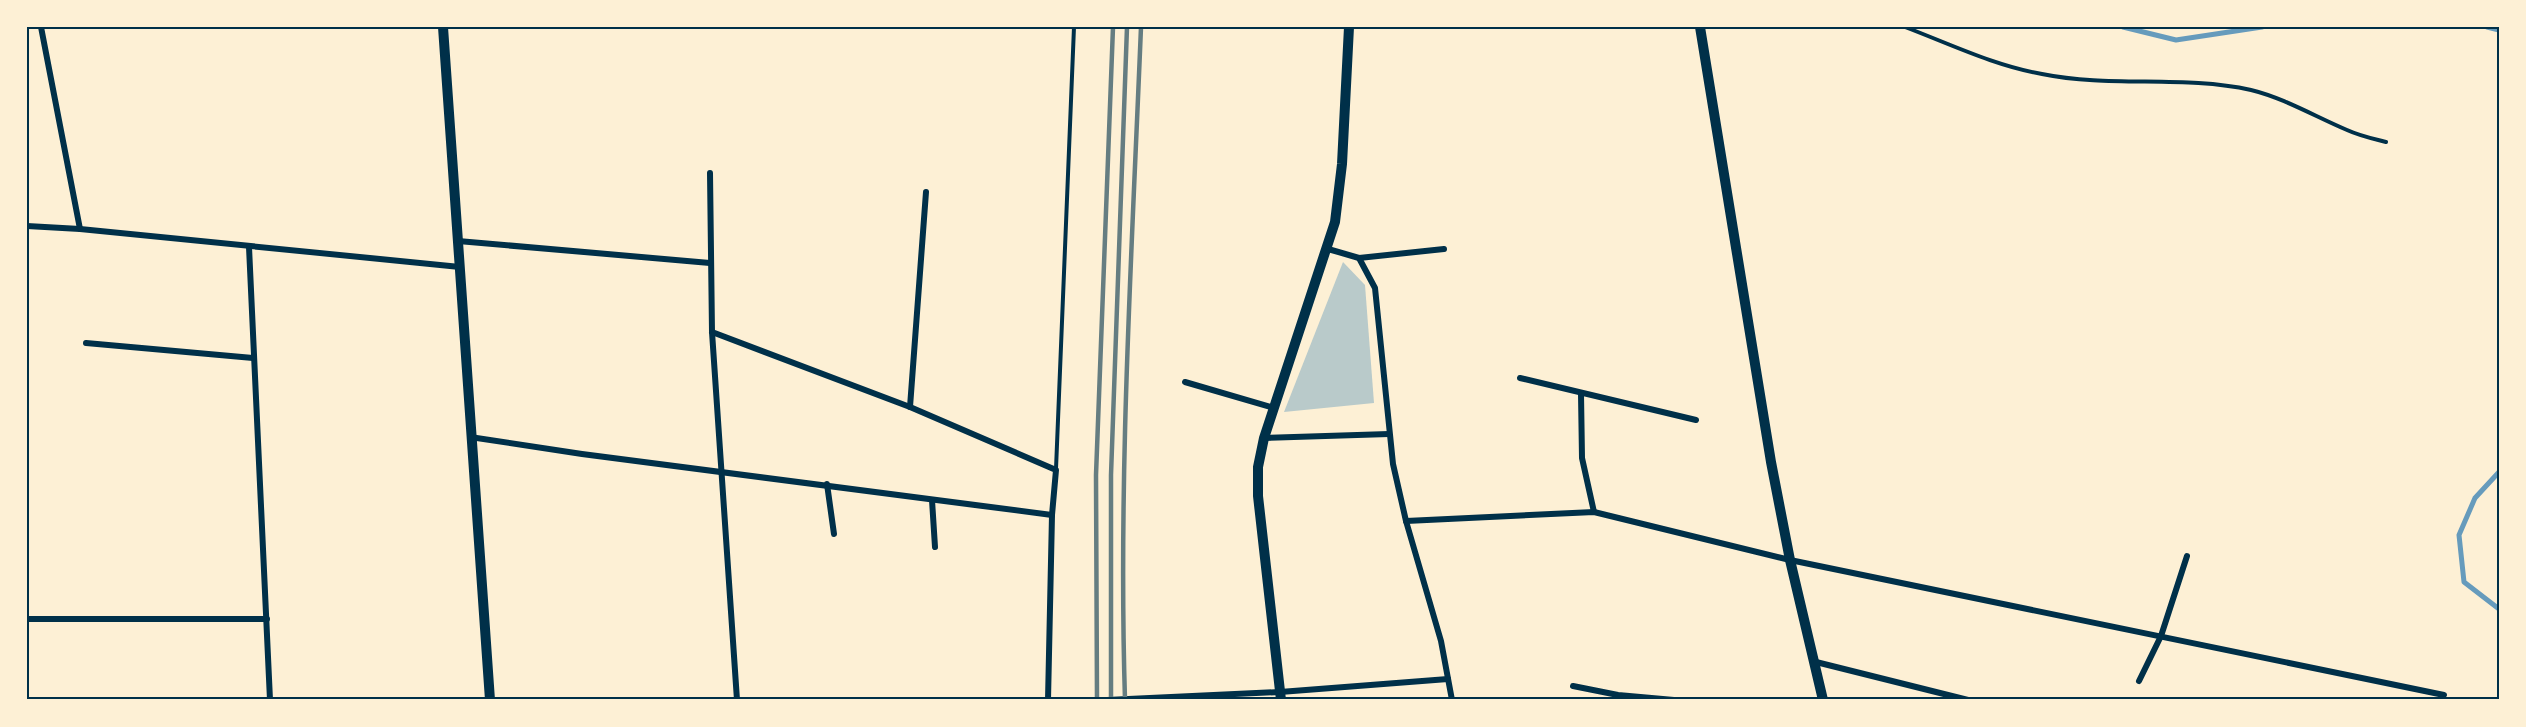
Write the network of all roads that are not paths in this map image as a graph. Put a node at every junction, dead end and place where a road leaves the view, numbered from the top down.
1 (42, 27) edge
2 (443, 27) edge
3 (1074, 27) edge
4 (1348, 27) edge
5 (1700, 27) edge
6 (1905, 27) edge
7 (2386, 142) dead end
8 (710, 173) dead end
9 (926, 192) dead end
10 (27, 226) edge
11 (80, 229) junction
12 (459, 241) junction
13 (249, 247) junction
14 (1328, 249) junction
15 (1444, 249) dead end
16 (1359, 258) junction
17 (710, 263) junction
18 (459, 267) junction
19 (712, 332) junction
20 (86, 342) dead end
21 (253, 358) junction
22 (1520, 378) dead end
23 (1185, 382) dead end
24 (1581, 394) junction
25 (910, 407) junction
26 (1274, 408) junction
27 (1696, 420) dead end
28 (1389, 435) junction
29 (470, 437) junction
30 (1264, 438) junction
31 (1056, 470) junction
32 (720, 471) junction
33 (827, 484) junction
34 (932, 500) junction
35 (1594, 512) junction
36 (1052, 515) junction
37 (1406, 521) junction
38 (834, 534) dead end
39 (935, 547) dead end
40 (2187, 556) dead end
41 (1790, 560) junction
42 (27, 619) edge
43 (267, 619) junction
44 (2161, 636) junction
45 (1816, 662) junction
46 (1448, 679) junction
47 (2139, 681) dead end
48 (1573, 686) dead end
49 (2444, 694) dead end
50 (1280, 696) edge
51 (1618, 697) edge
52 (270, 700) edge
53 (490, 700) edge
54 (737, 700) edge
55 (1048, 700) edge
56 (1107, 700) edge
57 (1452, 700) edge
58 (1674, 700) edge
59 (1823, 700) edge
60 (1968, 700) edge

1 - 11 street
2 - 12 street
3 - 31 lane
4 - 14 street
5 - 41 street
6 - 7 lane
8 - 17 street
9 - 25 street
10 - 11 street
11 - 13 street
12 - 17 street
12 - 18 street
13 - 18 street
13 - 21 street
14 - 16 street
14 - 26 street
15 - 16 street
16 - 28 street
17 - 19 street
18 - 29 street
19 - 25 street
19 - 32 street
20 - 21 street
21 - 43 street
22 - 24 street
23 - 26 street
24 - 27 street
24 - 35 street
25 - 31 street
26 - 30 street
28 - 30 street
28 - 37 street
29 - 32 street
29 - 53 street
30 - 50 street
31 - 36 street
32 - 33 street
32 - 54 street
33 - 34 street
33 - 38 street
34 - 36 street
34 - 39 street
35 - 37 street
35 - 41 street
36 - 55 street
37 - 46 street
40 - 44 street
41 - 44 street
41 - 45 street
42 - 43 street
43 - 52 street
44 - 47 street
44 - 49 street
45 - 59 street
45 - 60 street
46 - 50 street
46 - 57 street
48 - 51 street
50 - 56 street
51 - 58 street

